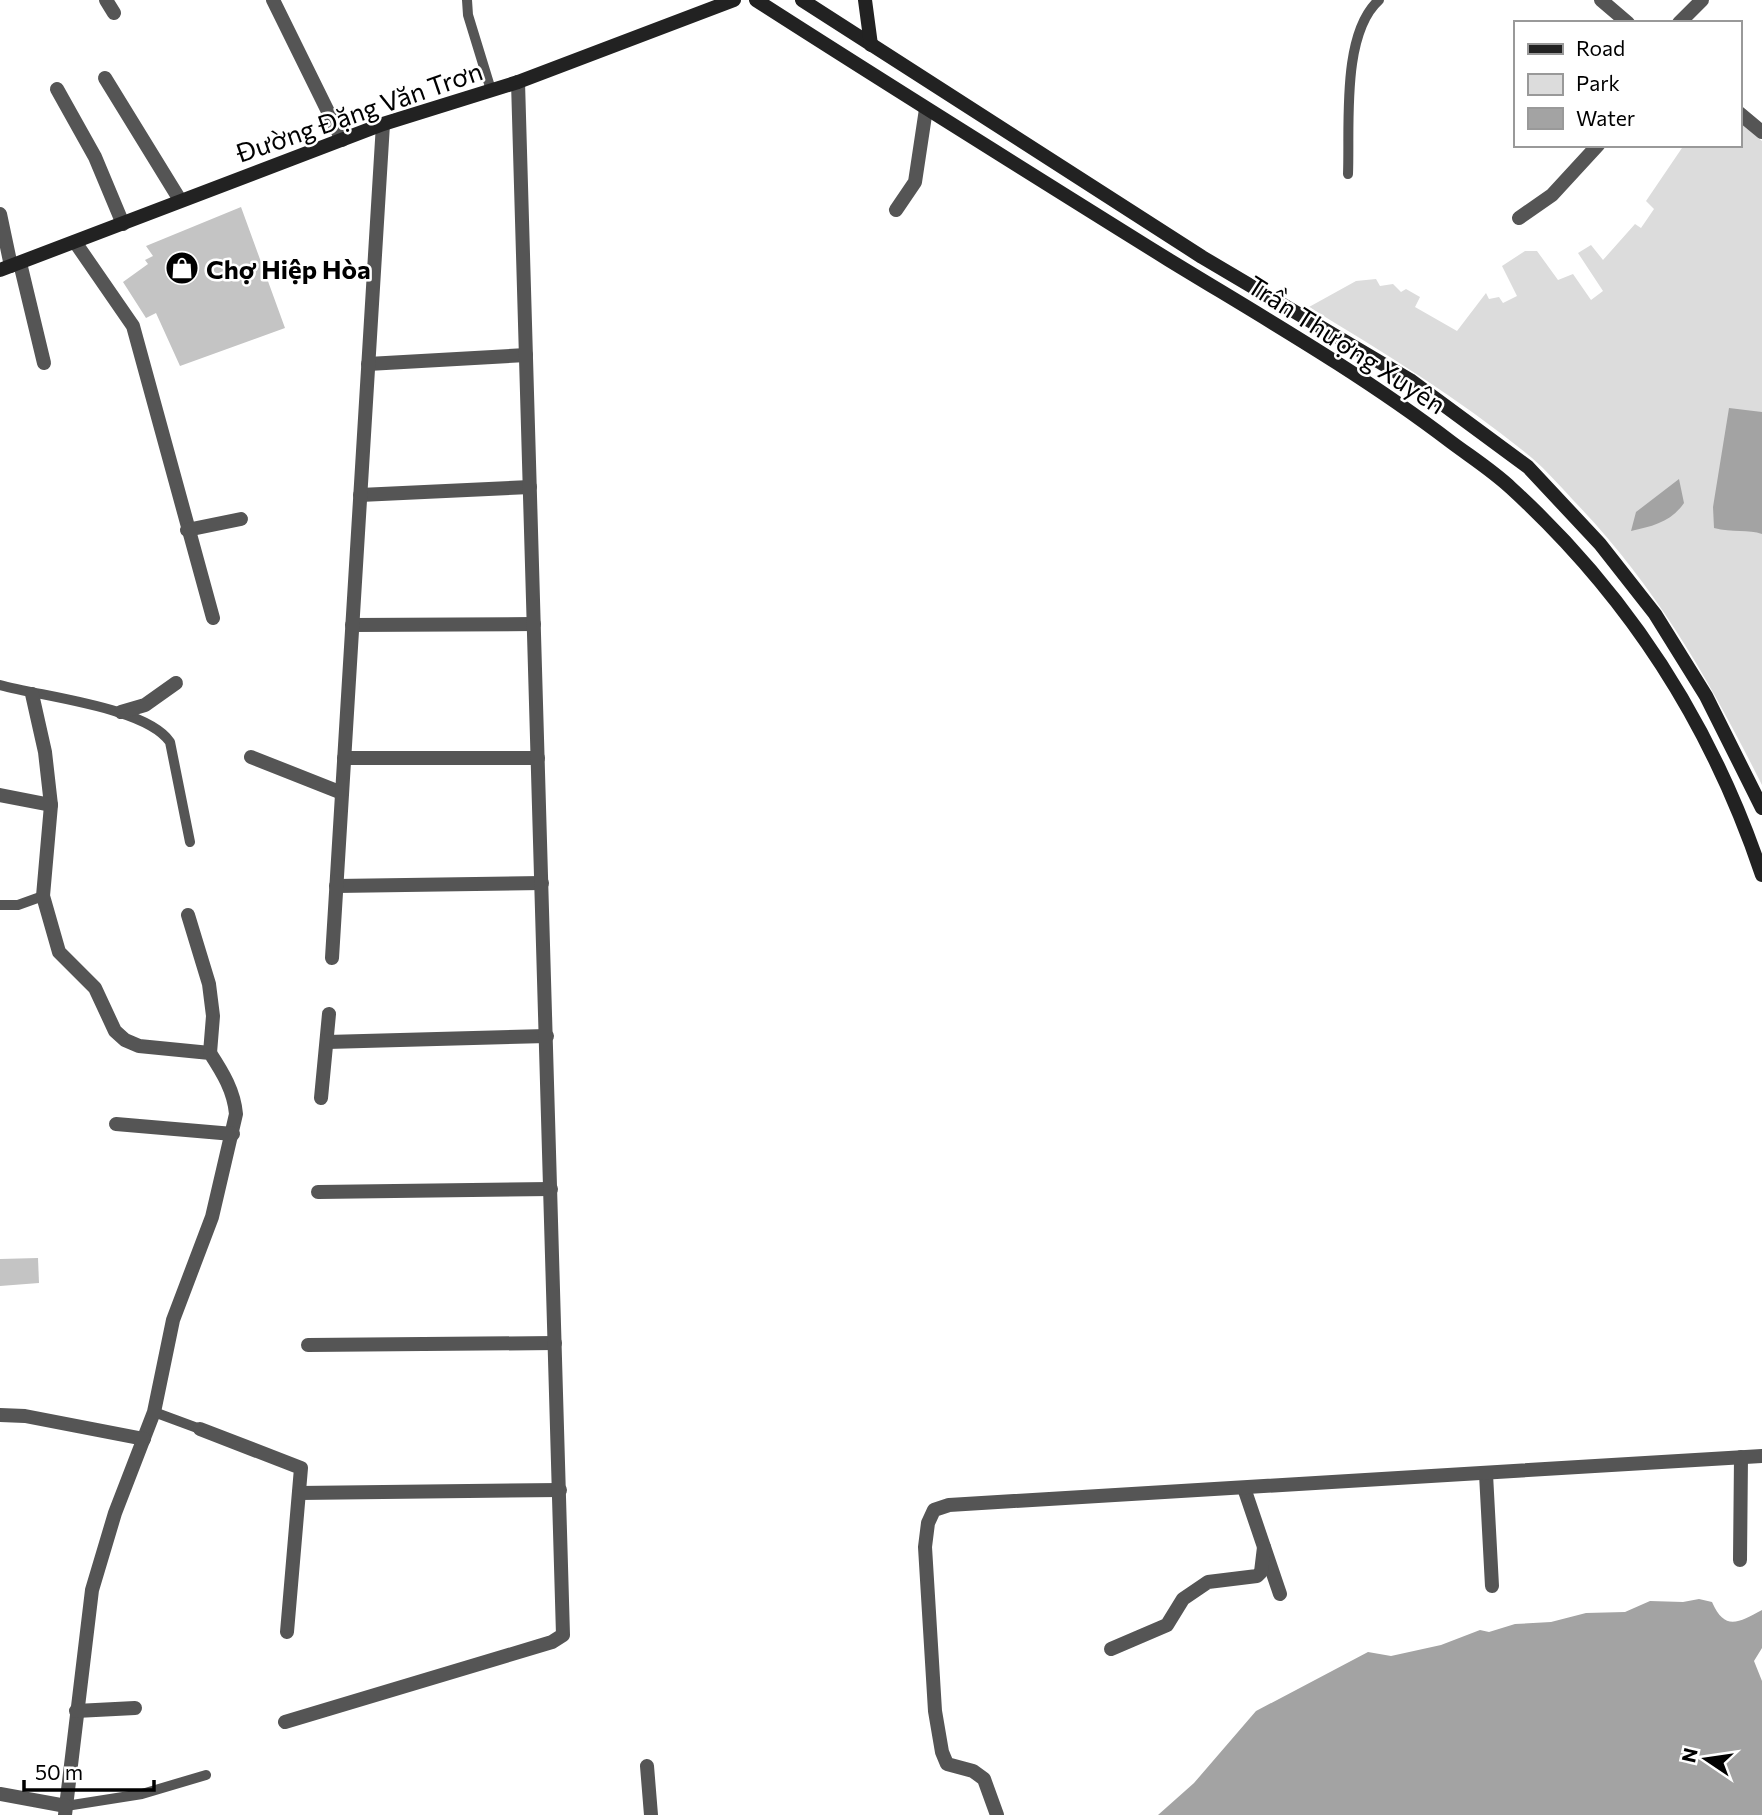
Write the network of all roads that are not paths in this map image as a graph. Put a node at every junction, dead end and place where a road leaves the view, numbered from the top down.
1 (106, 0) edge
2 (273, 0) edge
3 (467, 0) edge
4 (734, 0) edge
5 (757, 0) edge
6 (802, 0) edge
7 (866, 0) edge
8 (1379, 0) edge
9 (1601, 0) edge
10 (1702, 0) edge
11 (114, 13) dead end
12 (1626, 21) edge
13 (1681, 21) edge
14 (871, 46) junction
15 (105, 78) dead end
16 (518, 82) junction
17 (57, 89) dead end
18 (491, 90) junction
19 (926, 109) junction
20 (1741, 115) edge
21 (383, 124) junction
22 (1762, 132) edge
23 (342, 140) junction
24 (1596, 147) edge
25 (1348, 174) dead end
26 (180, 200) junction
27 (896, 210) dead end
28 (0, 214) edge
29 (1519, 218) dead end
30 (123, 223) junction
31 (75, 242) junction
32 (10, 267) edge
33 (526, 355) junction
34 (44, 363) dead end
35 (368, 364) junction
36 (530, 487) junction
37 (360, 495) junction
38 (241, 519) dead end
39 (187, 530) junction
40 (213, 618) dead end
41 (534, 624) junction
42 (352, 625) junction
43 (176, 683) dead end
44 (0, 685) edge
45 (32, 694) junction
46 (121, 712) junction
47 (251, 757) dead end
48 (344, 758) junction
49 (538, 758) junction
50 (342, 793) junction
51 (0, 795) edge
52 (51, 805) junction
53 (1762, 808) edge
54 (190, 842) dead end
55 (1762, 875) edge
56 (542, 883) junction
57 (336, 886) junction
58 (43, 896) junction
59 (0, 905) edge
60 (188, 915) dead end
61 (332, 958) dead end
62 (329, 1014) dead end
63 (547, 1035) junction
64 (327, 1042) junction
65 (209, 1054) junction
66 (321, 1098) dead end
67 (116, 1124) dead end
68 (233, 1135) junction
69 (551, 1189) junction
70 (317, 1192) dead end
71 (555, 1343) junction
72 (308, 1345) dead end
73 (154, 1412) junction
74 (0, 1415) edge
75 (200, 1429) joint
76 (144, 1438) junction
77 (1762, 1456) edge
78 (1741, 1457) junction
79 (1486, 1474) junction
80 (1244, 1488) junction
81 (560, 1490) junction
82 (299, 1493) junction
83 (1264, 1547) junction
84 (1740, 1560) dead end
85 (1492, 1586) dead end
86 (1280, 1594) dead end
87 (287, 1632) dead end
88 (1111, 1649) dead end
89 (135, 1708) dead end
90 (76, 1711) junction
91 (285, 1721) dead end
92 (647, 1766) dead end
93 (206, 1776) dead end
94 (0, 1794) edge
95 (66, 1811) edge
96 (651, 1815) edge
97 (998, 1815) edge

1 - 11 street
2 - 23 street
3 - 18 lane
4 - 16 main road, Đường Đặng Văn Trơn
5 - 19 main road, Trần Thượng Xuyên
6 - 14 main road, Trần Thượng Xuyên
7 - 14 main road
8 - 25 lane
9 - 12 street
10 - 13 street
14 - 53 main road, Trần Thượng Xuyên
15 - 26 street
16 - 18 main road, Đường Đặng Văn Trơn
16 - 33 street
17 - 30 street
18 - 21 main road, Đường Đặng Văn Trơn
19 - 27 street
19 - 55 main road, Trần Thượng Xuyên
20 - 22 street
21 - 23 main road, Đường Đặng Văn Trơn
21 - 35 street
23 - 26 main road, Đường Đặng Văn Trơn
24 - 29 street
26 - 30 main road, Đường Đặng Văn Trơn
28 - 32 street
30 - 31 main road, Đường Đặng Văn Trơn
31 - 32 main road, Đường Đặng Văn Trơn
31 - 39 street
32 - 34 street
33 - 35 street
33 - 36 street
35 - 37 street
36 - 37 street
36 - 41 street
37 - 42 street
38 - 39 street
39 - 40 street
41 - 42 street
41 - 49 street
42 - 48 street
43 - 46 street
44 - 45 lane
45 - 46 lane
45 - 52 street
46 - 54 lane
47 - 50 street
48 - 49 street
48 - 50 street
49 - 56 street
50 - 57 street
51 - 52 street
52 - 58 street
56 - 57 street
56 - 63 street
57 - 61 street
58 - 59 lane
58 - 65 street
60 - 65 street
62 - 64 street
63 - 64 street
63 - 69 street
64 - 66 street
65 - 68 street
67 - 68 street
68 - 73 street
69 - 70 street
69 - 71 street
71 - 72 street
71 - 81 street
73 - 75 lane
73 - 76 street
74 - 76 street
75 - 82 street
76 - 90 street
77 - 78 street
78 - 79 street
78 - 84 street
79 - 80 street
79 - 85 street
80 - 83 street
80 - 97 street
81 - 82 street
81 - 91 street
82 - 87 street
83 - 86 street
83 - 88 street
89 - 90 street
90 - 95 street
92 - 96 street
93 - 95 lane
94 - 95 street

